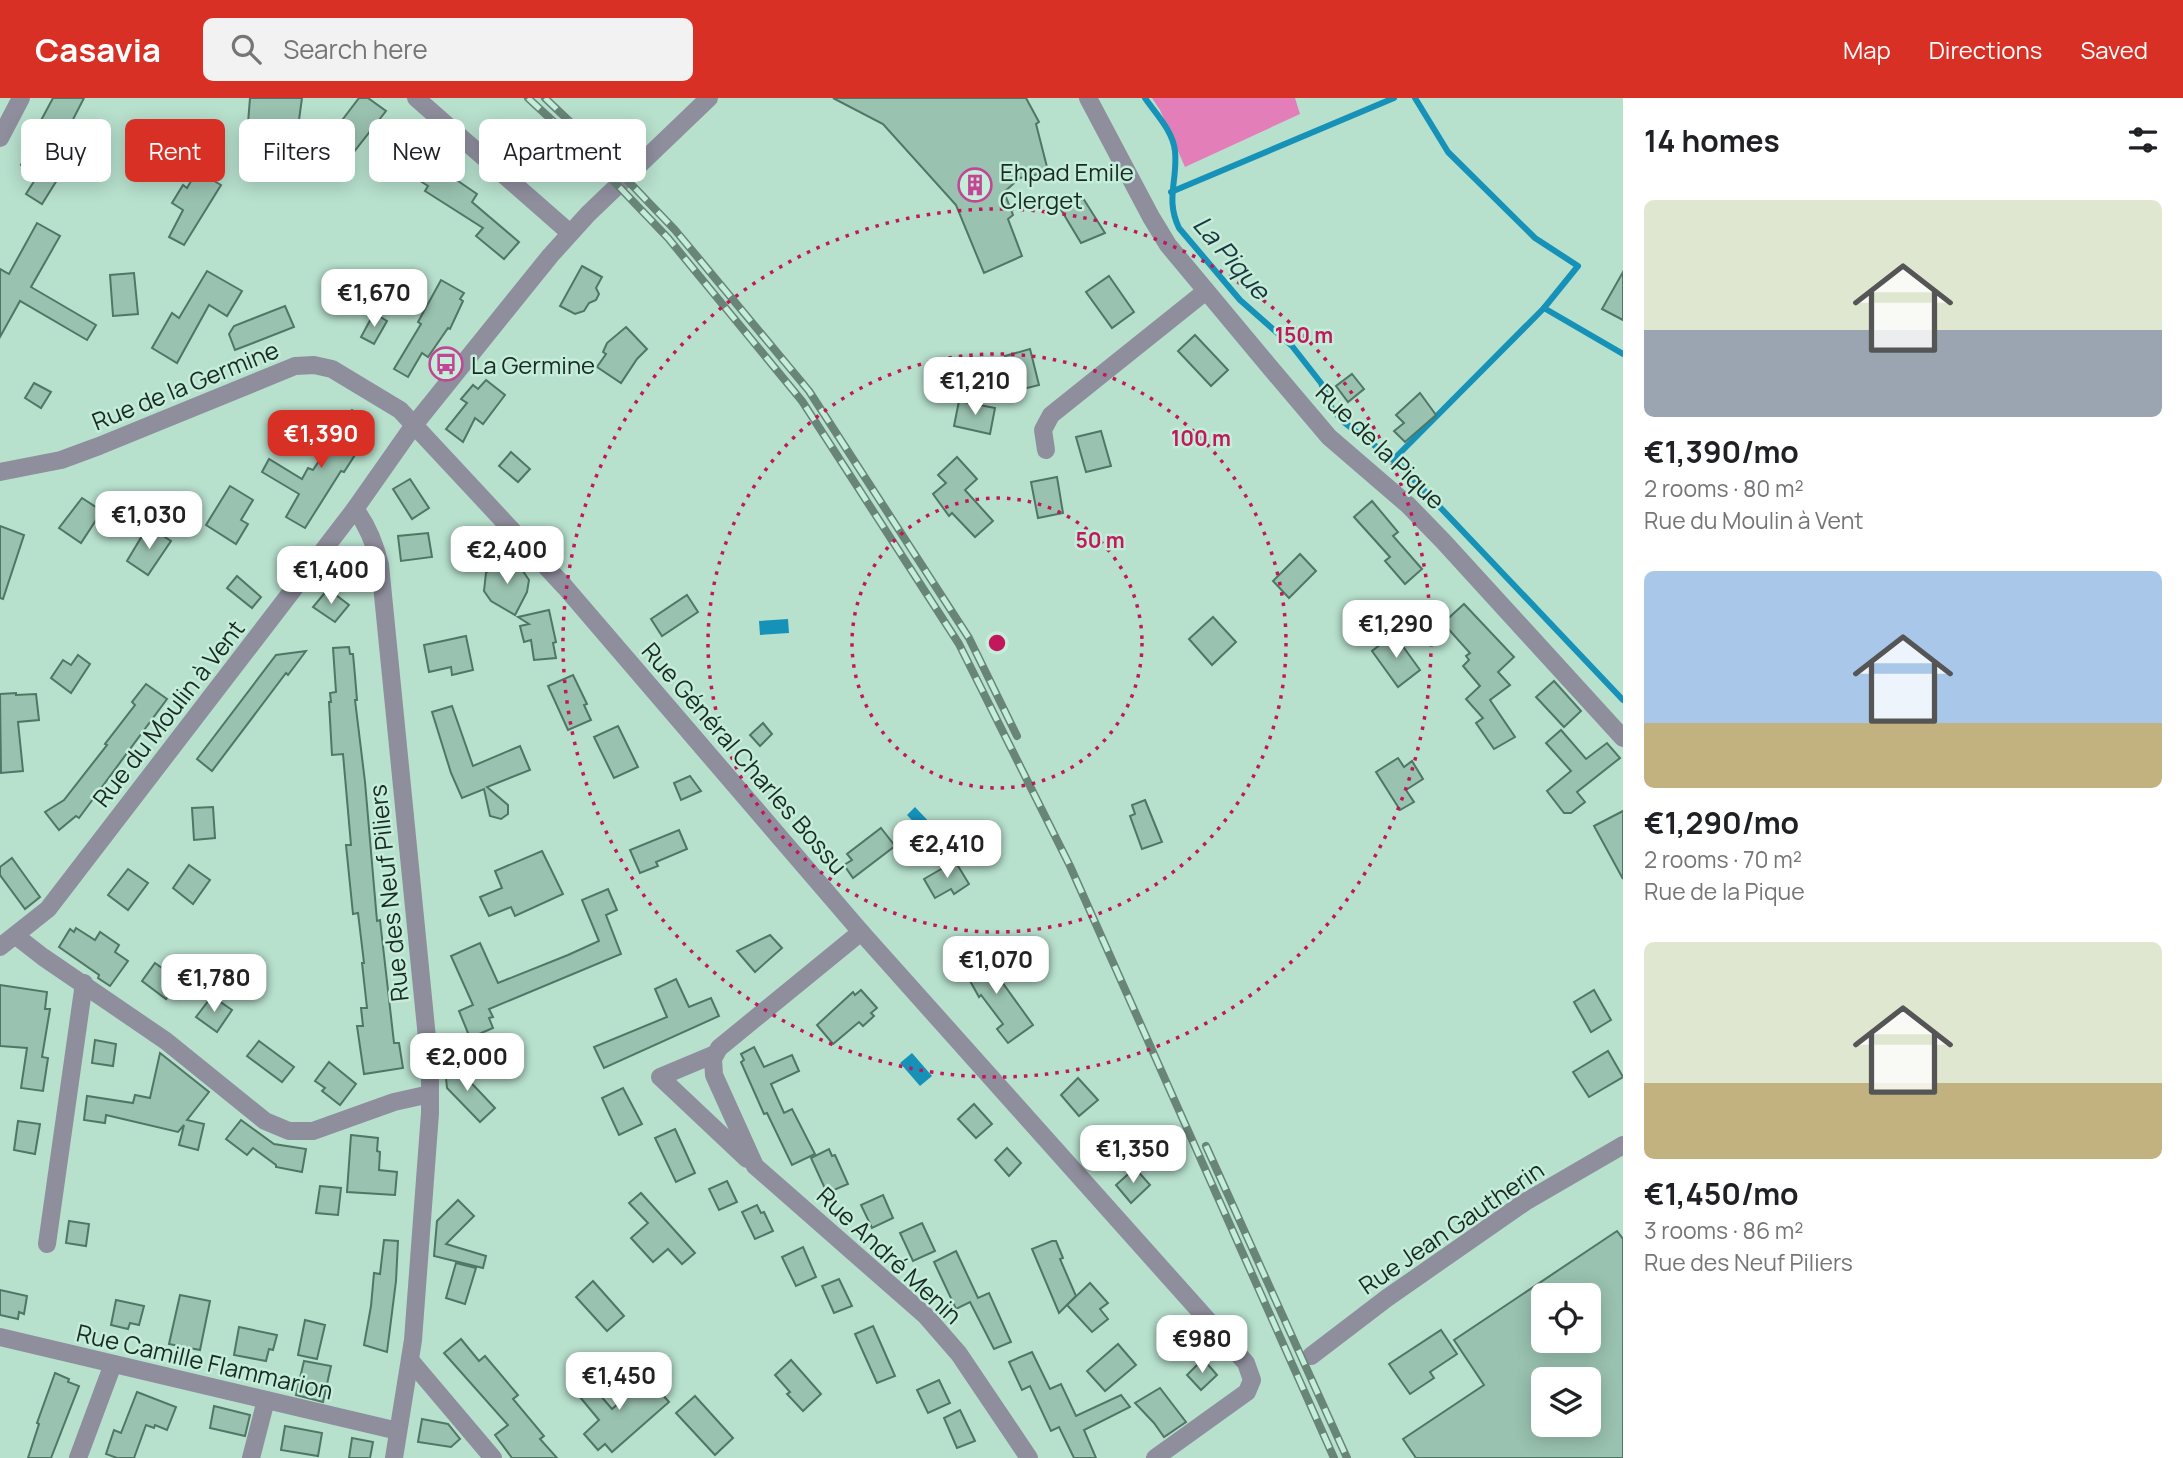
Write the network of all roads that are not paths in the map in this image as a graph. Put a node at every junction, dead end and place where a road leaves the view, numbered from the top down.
1 (21, 98) edge
2 (416, 98) edge
3 (709, 98) edge
4 (1088, 98) edge
5 (0, 138) edge
6 (570, 233) junction
7 (1206, 291) junction
8 (414, 425) junction
9 (1046, 450) dead end
10 (0, 472) edge
11 (355, 509) junction
12 (1623, 738) edge
13 (861, 932) junction
14 (16, 936) junction
15 (0, 947) edge
16 (83, 984) junction
17 (715, 1054) junction
18 (430, 1094) junction
19 (1623, 1145) edge
20 (755, 1166) junction
21 (47, 1244) dead end
22 (0, 1338) edge
23 (1311, 1356) dead end
24 (410, 1360) junction
25 (113, 1364) junction
26 (267, 1400) junction
27 (398, 1431) junction
28 (78, 1458) edge
29 (251, 1458) edge
30 (394, 1458) edge
31 (493, 1458) edge
32 (1029, 1458) edge
33 (1155, 1458) edge

1 - 5 street
2 - 6 street
3 - 6 street, Rue du Moulin à Vent
4 - 7 street, Rue de la Pique
6 - 8 street, Rue du Moulin à Vent
7 - 9 street
7 - 12 street, Rue de la Pique
8 - 10 street, Rue de la Germine
8 - 11 street, Rue du Moulin à Vent
8 - 13 street, Rue Général Charles Bossu
11 - 14 street, Rue du Moulin à Vent
11 - 18 street, Rue des Neuf Piliers
13 - 17 street, Rue André Menin
13 - 33 street, Rue Général Charles Bossu
14 - 15 street, Rue du Moulin à Vent
14 - 16 street
16 - 18 street
16 - 21 street
17 - 20 street, Rue André Menin
17 - 20 street, Rue André Menin
18 - 24 street, Rue des Neuf Piliers
19 - 23 street, Rue Jean Gautherin
20 - 32 street, Rue André Menin
22 - 25 street, Rue Camille Flammarion
24 - 27 street, Rue des Neuf Piliers
24 - 31 street
25 - 26 street, Rue Camille Flammarion
25 - 28 street
26 - 27 street, Rue Camille Flammarion
26 - 29 street
27 - 30 street, Rue des Neuf Piliers

